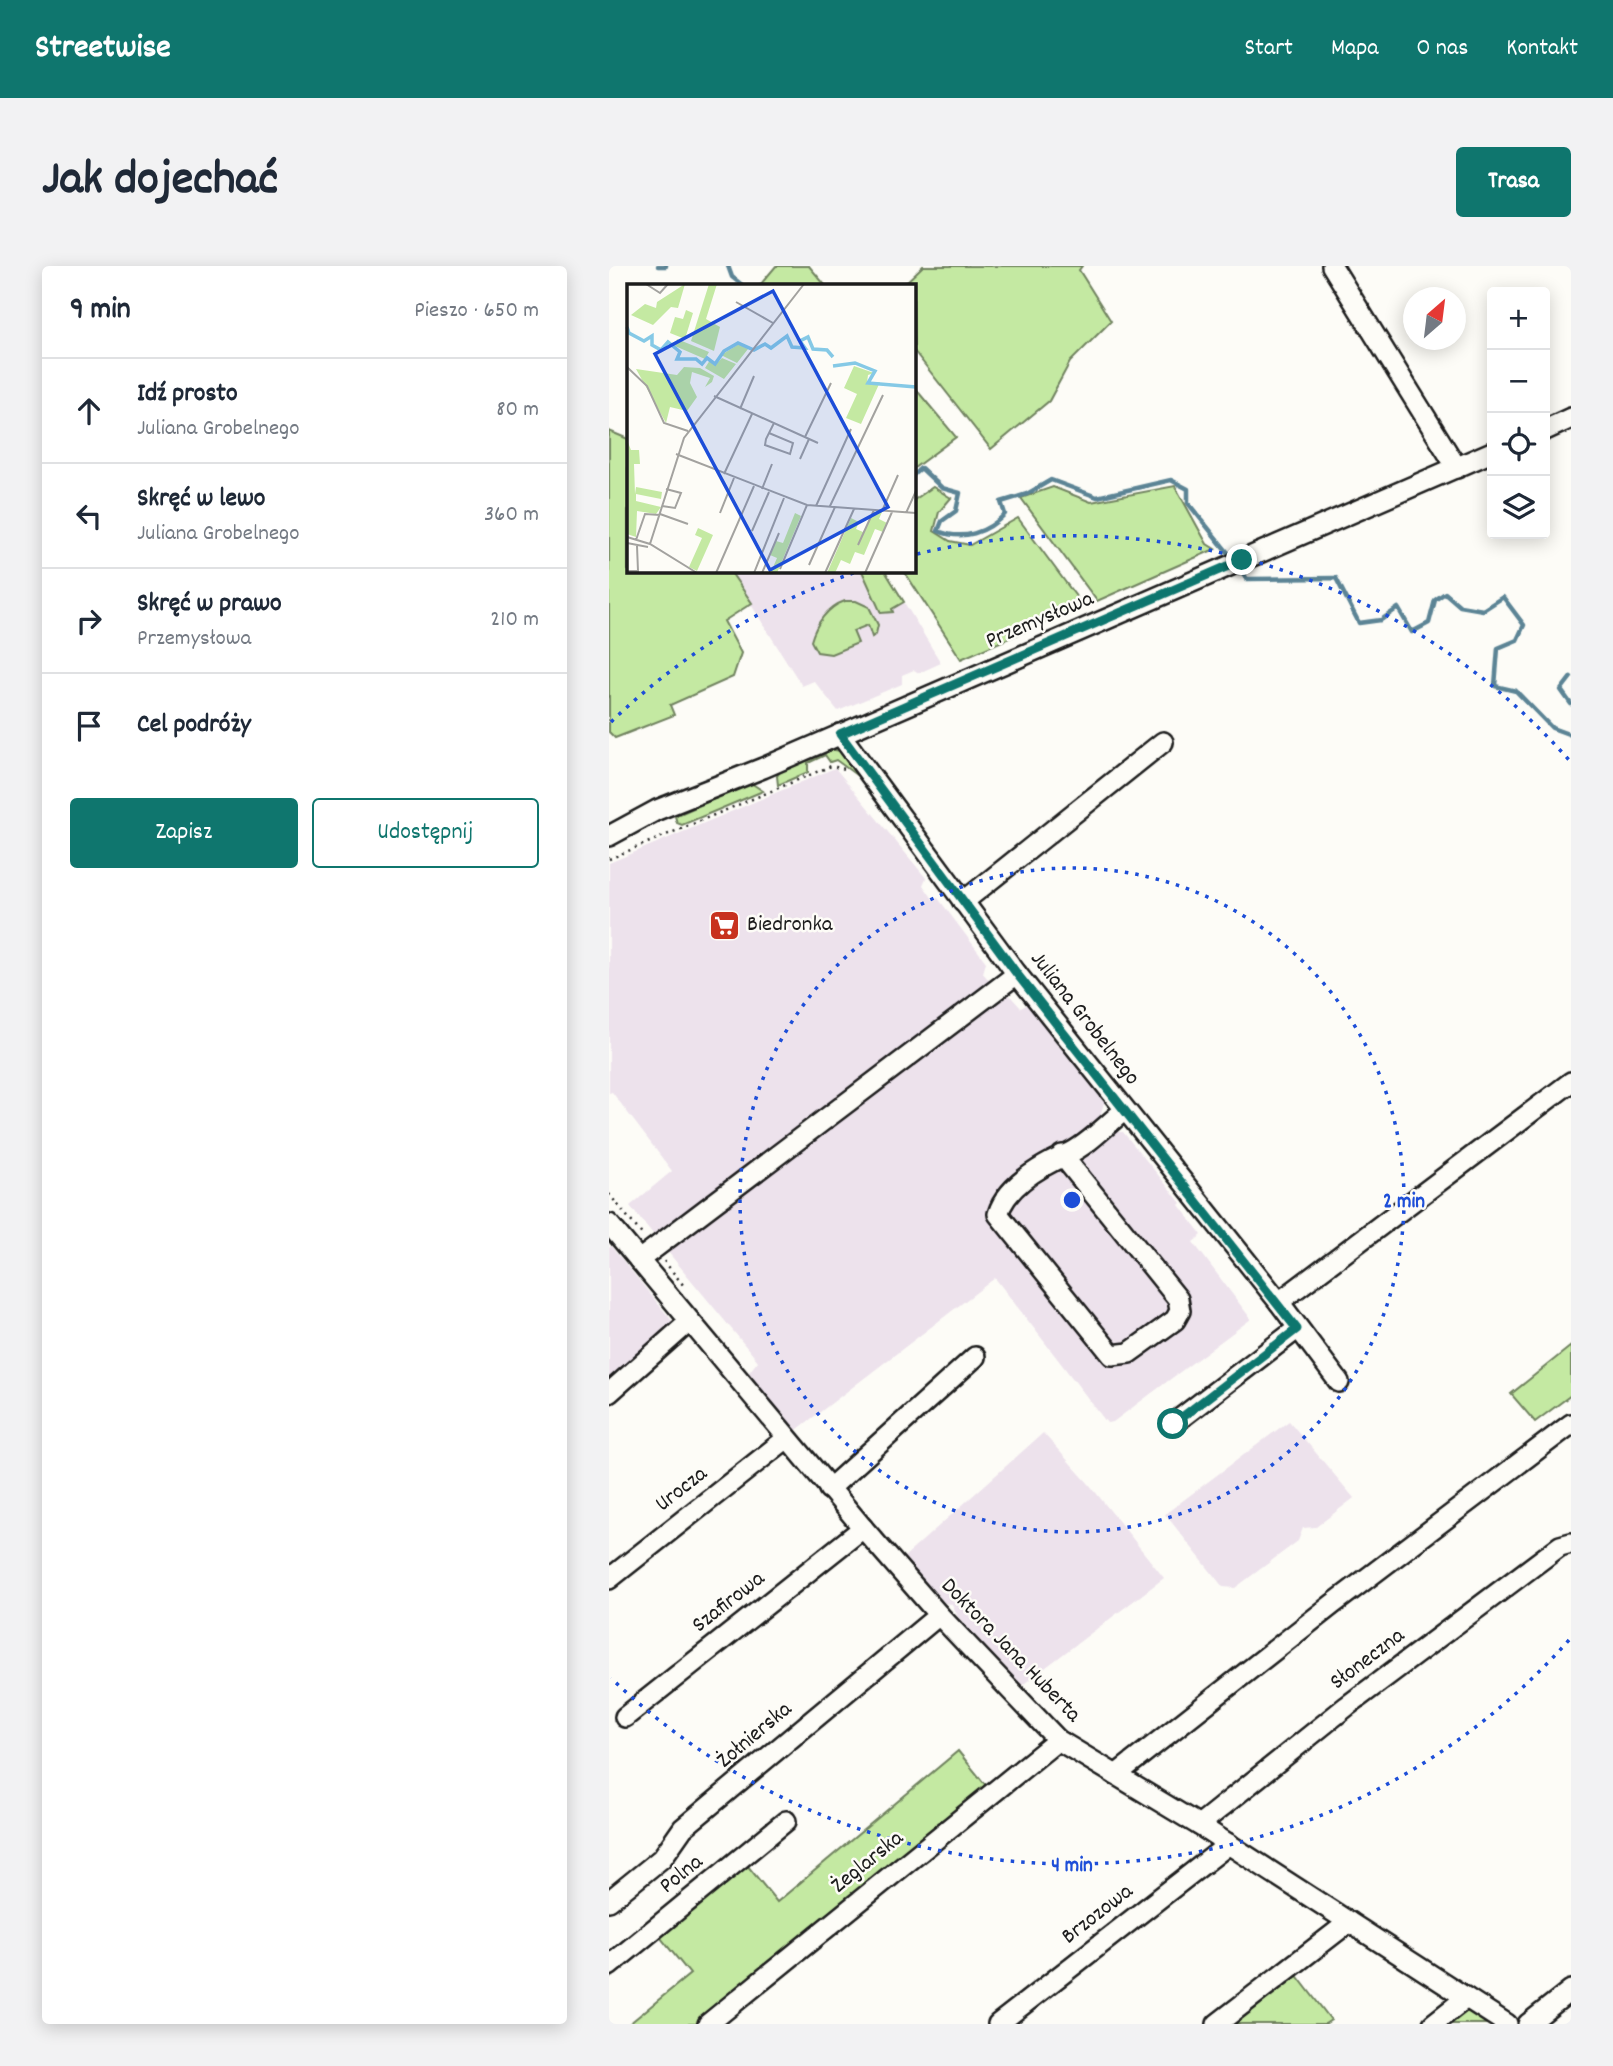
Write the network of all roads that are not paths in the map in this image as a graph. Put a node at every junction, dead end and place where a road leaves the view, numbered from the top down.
1 (1332, 266) edge
2 (1571, 418) edge
3 (1550, 428) edge
4 (1487, 454) edge
5 (1457, 468) junction
6 (840, 734) junction
7 (1163, 742) dead end
8 (609, 836) edge
9 (963, 902) junction
10 (1017, 974) junction
11 (1571, 1082) edge
12 (1125, 1110) junction
13 (1062, 1155) junction
14 (609, 1224) edge
15 (646, 1254) junction
16 (1279, 1302) junction
17 (689, 1322) junction
18 (1297, 1329) junction
19 (975, 1357) dead end
20 (1339, 1382) dead end
21 (609, 1393) edge
22 (1173, 1424) dead end
23 (1571, 1424) edge
24 (786, 1439) junction
25 (829, 1489) junction
26 (863, 1528) junction
27 (1571, 1543) edge
28 (609, 1579) edge
29 (939, 1615) junction
30 (625, 1717) dead end
31 (1058, 1740) junction
32 (1116, 1775) junction
33 (786, 1821) dead end
34 (1199, 1825) junction
35 (1229, 1844) junction
36 (609, 1901) edge
37 (1349, 1922) junction
38 (609, 1966) edge
39 (1571, 1990) edge
40 (1466, 1998) junction
41 (708, 2024) edge
42 (998, 2024) edge
43 (1217, 2024) edge
44 (1433, 2024) edge
45 (1507, 2024) edge
46 (1528, 2024) edge

1 - 5 street
2 - 3 street
4 - 5 street, Przemysłowa
5 - 6 street, Przemysłowa
6 - 8 street, Przemysłowa
6 - 9 street, Juliana Grobelnego
7 - 9 street
9 - 10 street, Juliana Grobelnego
10 - 12 street, Juliana Grobelnego
10 - 15 street
11 - 16 street
12 - 13 street
12 - 16 street, Juliana Grobelnego
13 - 13 street
14 - 15 street, Doktora Jana Huberta
15 - 17 street, Doktora Jana Huberta
16 - 18 street, Juliana Grobelnego
17 - 21 street
17 - 24 street, Doktora Jana Huberta
18 - 20 street, Juliana Grobelnego
18 - 22 street
19 - 25 street
23 - 32 street
24 - 25 street, Doktora Jana Huberta
24 - 28 street, Urocza
25 - 26 street, Doktora Jana Huberta
26 - 29 street, Doktora Jana Huberta
26 - 30 street, Szafirowa
27 - 34 street, Słoneczna
29 - 31 street, Doktora Jana Huberta
29 - 36 street, Żołnierska
31 - 32 street, Doktora Jana Huberta
31 - 41 street, Żeglarska
32 - 34 street, Doktora Jana Huberta
33 - 38 street, Polna
34 - 35 street, Doktora Jana Huberta
35 - 37 street, Doktora Jana Huberta
35 - 42 street, Brzozowa
37 - 40 street, Doktora Jana Huberta
37 - 43 street
39 - 46 street
40 - 44 street
40 - 45 street, Doktora Jana Huberta

